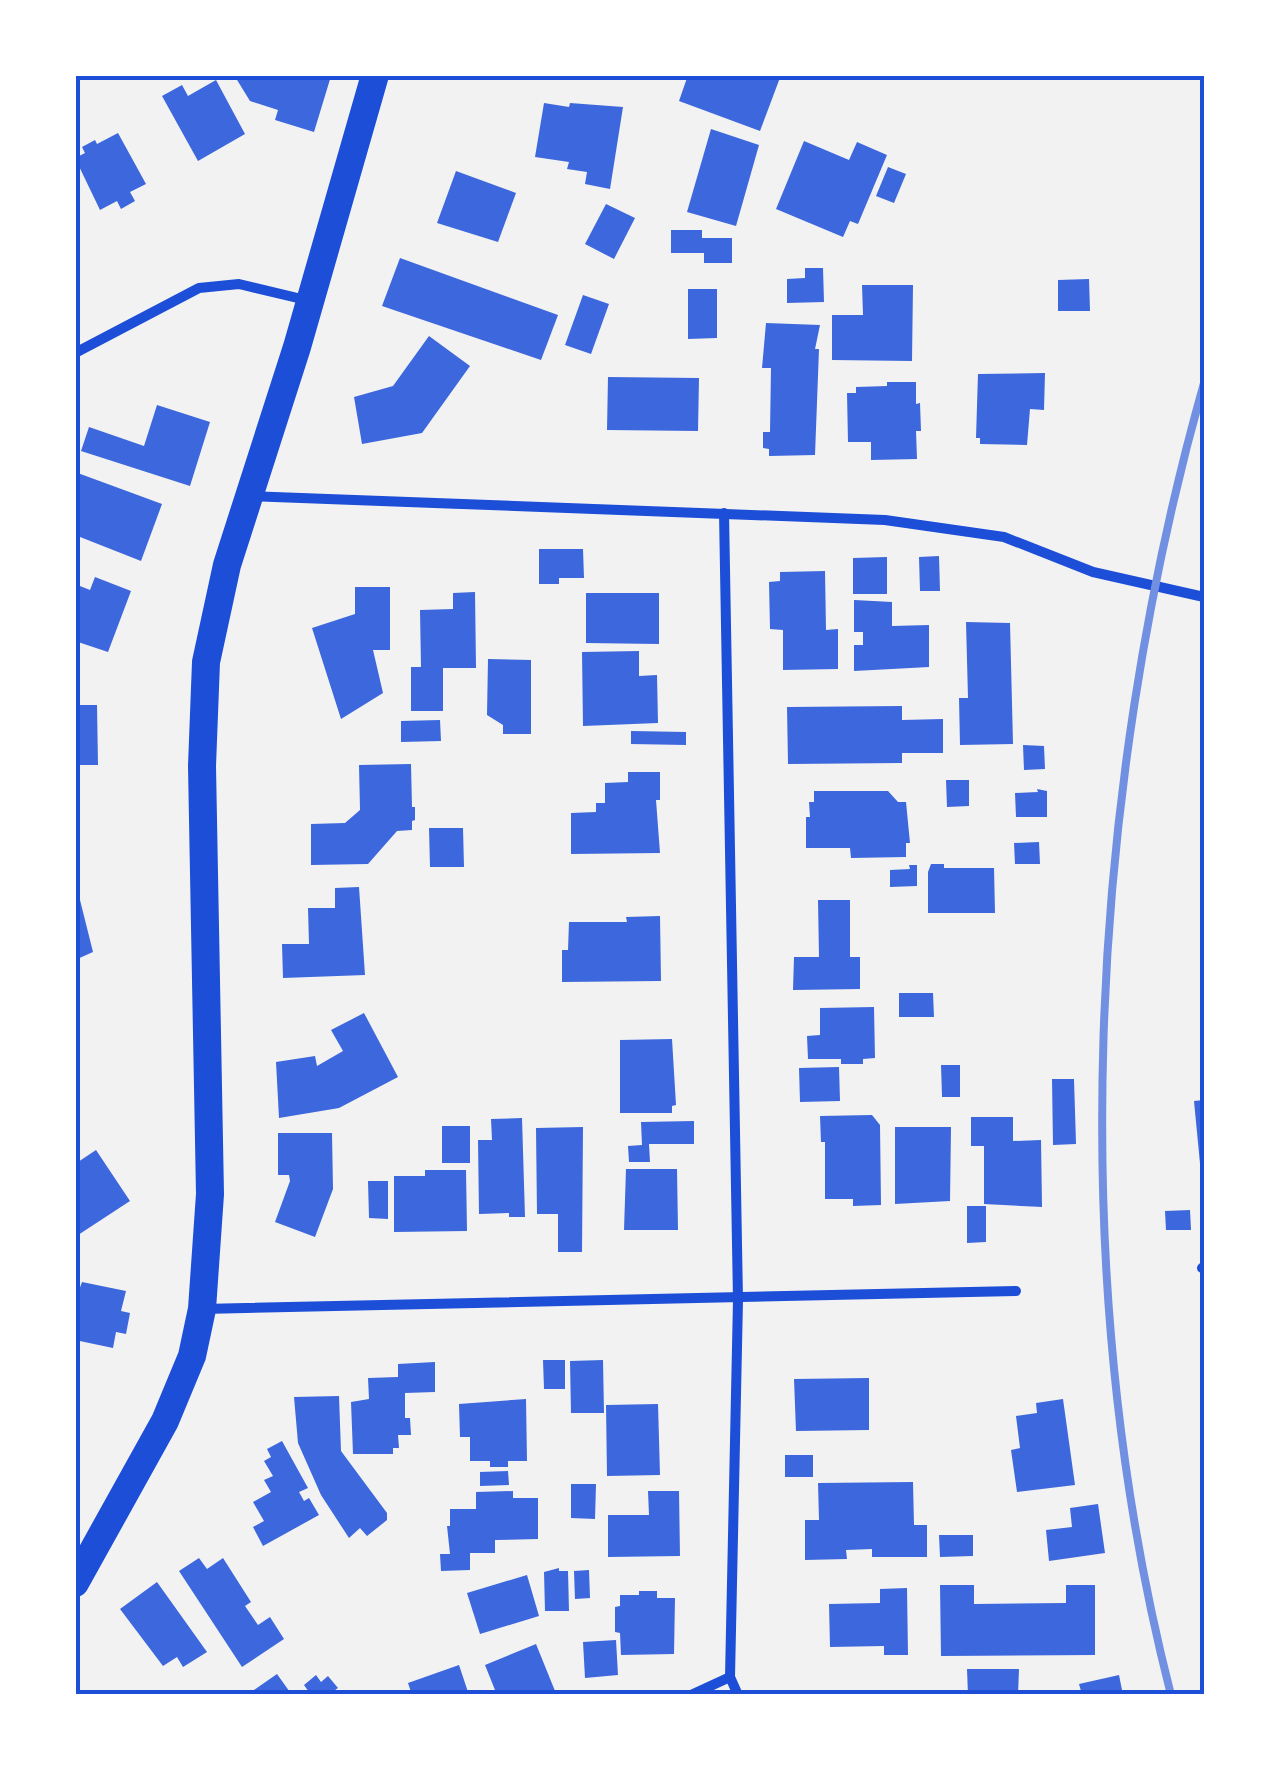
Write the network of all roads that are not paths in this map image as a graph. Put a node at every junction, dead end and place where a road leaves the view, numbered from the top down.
1 (375, 75) edge
2 (310, 301) junction
3 (75, 353) edge
4 (248, 496) junction
5 (724, 513) junction
6 (1204, 597) edge
7 (1016, 1291) dead end
8 (738, 1300) junction
9 (202, 1310) junction
10 (75, 1584) edge
11 (730, 1677) junction
12 (691, 1695) edge
13 (738, 1695) edge

1 - 2 highway
2 - 3 street
2 - 4 highway
4 - 5 street
4 - 9 highway
5 - 6 street
5 - 8 street
7 - 8 street
8 - 9 street
8 - 11 street
9 - 10 highway
11 - 12 street
11 - 13 street

